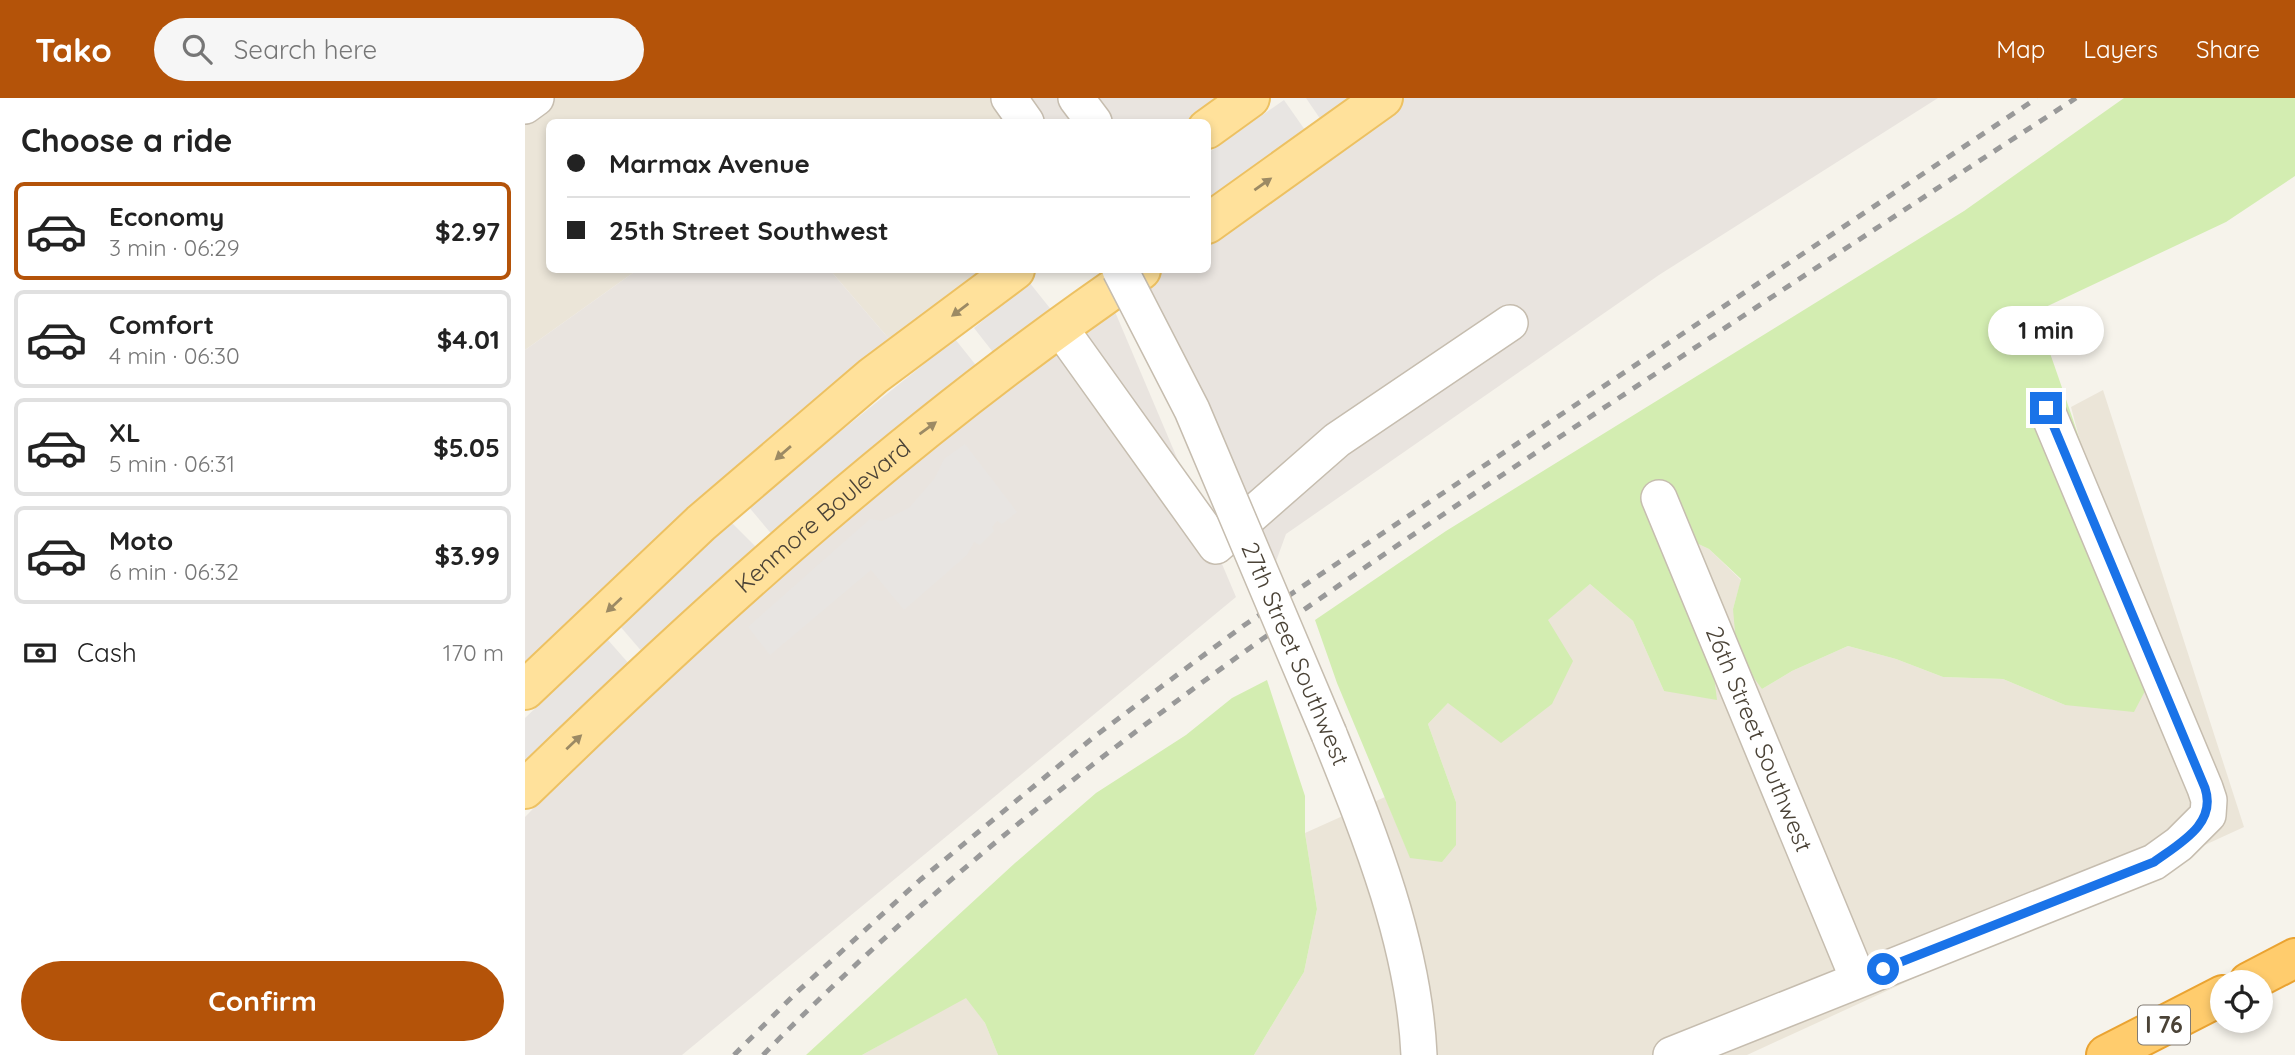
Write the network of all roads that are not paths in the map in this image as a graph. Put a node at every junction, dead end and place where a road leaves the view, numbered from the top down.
1 (536, 98) edge
2 (1009, 98) edge
3 (1076, 98) edge
4 (1250, 98) edge
5 (1383, 98) edge
6 (525, 106) edge
7 (1024, 119) edge
8 (1092, 119) edge
9 (1211, 126) edge
10 (1211, 221) edge
11 (1011, 273) edge
12 (1122, 273) edge
13 (1137, 273) edge
14 (1510, 323) dead end
15 (1060, 328) junction
16 (2046, 408) dead end
17 (1659, 498) dead end
18 (525, 690) edge
19 (525, 789) edge
20 (2295, 958) edge
21 (2272, 970) edge
22 (1858, 979) junction
23 (2295, 985) edge
24 (2273, 993) edge
25 (2210, 1003) edge
26 (2210, 1019) edge
27 (1419, 1055) edge
28 (1671, 1055) edge
29 (2106, 1055) edge
30 (2122, 1055) edge

1 - 6 street
2 - 7 street
3 - 8 street
4 - 9 main road
10 -> 5 main road
11 -> 18 main road
12 - 27 street, 27th Street Southwest, bridge
13 - 15 main road, Kenmore Boulevard
14 - 15 street
19 -> 15 main road, Kenmore Boulevard
16 - 22 street
17 - 22 street, 26th Street Southwest
20 - 21 highway
22 - 28 street
23 - 24 highway
25 - 29 highway, I 76
26 - 30 highway

